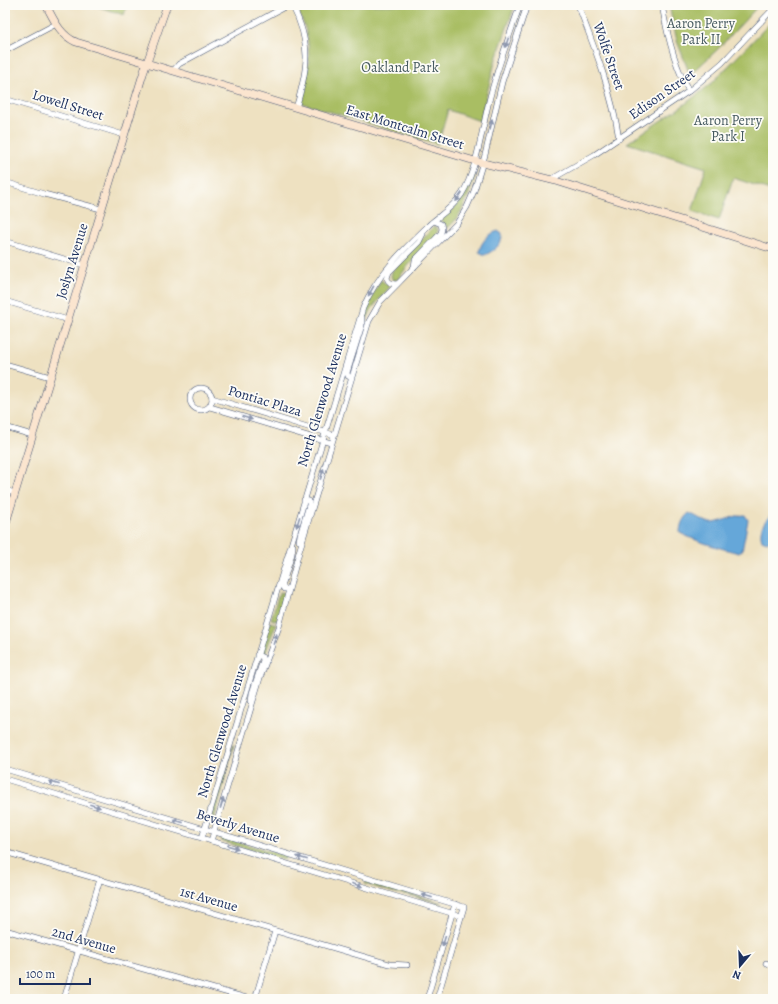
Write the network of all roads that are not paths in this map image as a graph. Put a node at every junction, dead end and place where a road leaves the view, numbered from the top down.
1 (46, 5) edge
2 (167, 5) edge
3 (288, 5) edge
4 (292, 5) edge
5 (520, 5) edge
6 (526, 5) edge
7 (578, 5) edge
8 (662, 5) edge
9 (773, 9) edge
10 (56, 24) junction
11 (5, 51) edge
12 (147, 63) junction
13 (173, 71) junction
14 (689, 91) junction
15 (5, 99) edge
16 (296, 108) junction
17 (124, 135) junction
18 (619, 139) junction
19 (475, 161) junction
20 (482, 164) junction
21 (550, 180) junction
22 (5, 182) edge
23 (102, 209) junction
24 (434, 221) junction
25 (428, 227) junction
26 (5, 241) edge
27 (773, 249) edge
28 (84, 265) junction
29 (413, 268) junction
30 (397, 284) junction
31 (5, 301) edge
32 (363, 308) junction
33 (68, 320) junction
34 (5, 364) edge
35 (50, 378) junction
36 (351, 378) junction
37 (212, 398) junction
38 (210, 406) junction
39 (5, 427) edge
40 (325, 432) junction
41 (32, 435) junction
42 (334, 435) junction
43 (322, 440) junction
44 (331, 443) junction
45 (5, 490) edge
46 (15, 493) junction
47 (304, 500) junction
48 (5, 526) edge
49 (293, 535) junction
50 (299, 552) junction
51 (288, 590) junction
52 (257, 655) junction
53 (251, 710) junction
54 (5, 769) edge
55 (5, 779) edge
56 (205, 829) junction
57 (214, 831) junction
58 (202, 838) junction
59 (211, 841) junction
60 (5, 852) edge
61 (100, 879) junction
62 (455, 904) junction
63 (452, 913) junction
64 (462, 916) junction
65 (5, 930) edge
66 (275, 931) junction
67 (78, 951) junction
68 (766, 963) dead end
69 (408, 965) dead end
70 (773, 966) edge
71 (64, 999) edge
72 (250, 999) edge
73 (254, 999) edge
74 (427, 999) edge
75 (437, 999) edge

1 - 10 main road, East Montcalm Street
2 - 12 main road, Joslyn Avenue
3 - 13 street
4 - 16 street
5 -> 19 street, North Glenwood Avenue
20 -> 6 street, North Glenwood Avenue
7 - 18 street, Wolfe Street
8 - 14 street
9 - 14 street, Edison Street
10 - 11 street
10 - 12 main road, East Montcalm Street
12 - 13 main road, East Montcalm Street
12 - 17 main road, Joslyn Avenue
13 - 16 main road, East Montcalm Street
14 - 18 street, Edison Street
15 - 17 street, Lowell Street
16 - 19 main road, East Montcalm Street
17 - 23 main road, Joslyn Avenue
18 - 21 street, Edison Street
19 - 20 main road, East Montcalm Street
19 -> 24 street, North Glenwood Avenue
20 - 21 main road, East Montcalm Street
20 - 29 street, North Glenwood Avenue
21 - 27 main road, East Montcalm Street
22 - 23 street
23 - 28 main road, Joslyn Avenue
24 - 25 street, North Glenwood Avenue
24 - 29 street, North Glenwood Avenue
25 - 30 street, North Glenwood Avenue
25 -> 32 street, North Glenwood Avenue
26 - 28 street
28 - 33 main road, Joslyn Avenue
29 - 30 street, North Glenwood Avenue
30 - 36 street, North Glenwood Avenue
31 - 33 street
32 - 36 street, North Glenwood Avenue
32 - 40 street, North Glenwood Avenue
33 - 35 main road, Joslyn Avenue
34 - 35 street
35 - 41 main road, Joslyn Avenue
36 - 42 street, North Glenwood Avenue
37 - 38 street
37 - 38 street
37 - 40 street, Pontiac Plaza
38 -> 43 street, Pontiac Plaza
39 - 41 street
40 - 42 street, Pontiac Plaza
40 - 43 street, North Glenwood Avenue
41 - 46 main road, Joslyn Avenue
42 - 44 street, North Glenwood Avenue
43 - 44 street, Pontiac Plaza
43 - 47 street, North Glenwood Avenue
50 -> 44 street, North Glenwood Avenue
45 - 46 street
46 - 48 main road, Joslyn Avenue
47 -> 49 street, North Glenwood Avenue
47 - 50 street, North Glenwood Avenue
49 - 51 street, North Glenwood Avenue
49 - 52 street, North Glenwood Avenue
50 - 51 street, North Glenwood Avenue
53 -> 51 street, North Glenwood Avenue
52 - 53 street, North Glenwood Avenue
52 - 56 street, North Glenwood Avenue
57 -> 53 street, North Glenwood Avenue
56 -> 54 street, Beverly Avenue
55 -> 58 street, Beverly Avenue
56 - 57 street, Beverly Avenue
56 - 58 street, North Glenwood Avenue
57 - 59 street, North Glenwood Avenue
62 -> 57 street, Beverly Avenue
58 - 59 street, Beverly Avenue
59 -> 63 street, Beverly Avenue
60 - 61 street, 1st Avenue
61 - 66 street, 1st Avenue
61 - 67 street
62 - 63 street
62 - 64 street, Beverly Avenue
63 - 64 street, Beverly Avenue
63 -> 74 street
64 - 75 street
65 - 67 street, 2nd Avenue
66 - 69 street, 1st Avenue
66 - 73 street
67 - 71 street
67 - 72 street, 2nd Avenue
68 - 70 street

